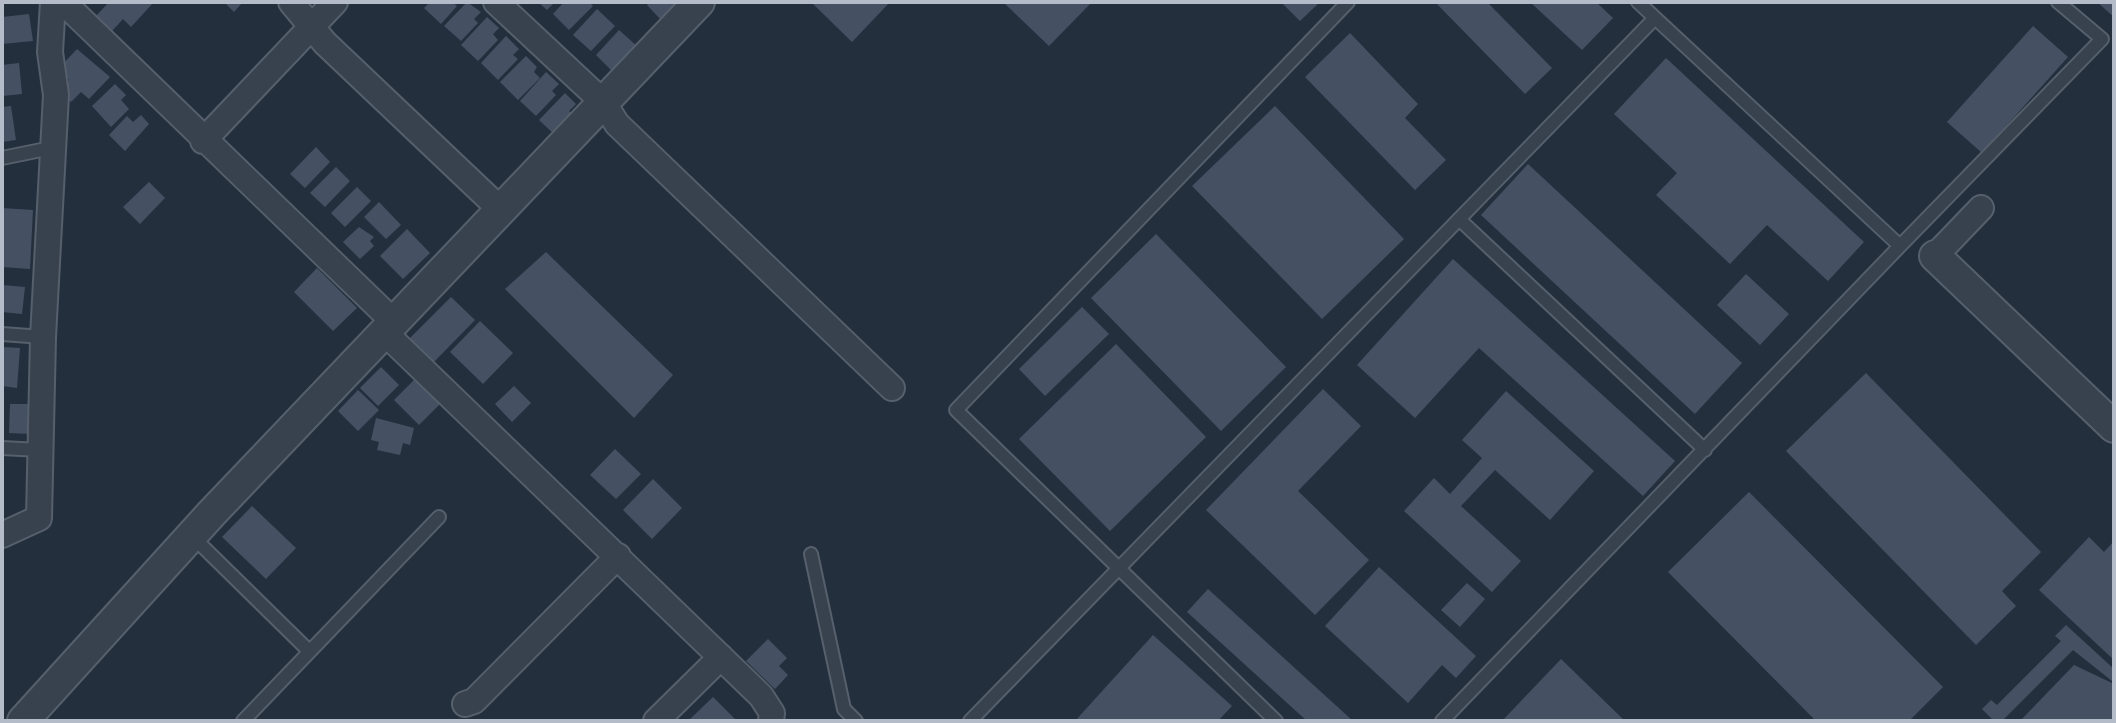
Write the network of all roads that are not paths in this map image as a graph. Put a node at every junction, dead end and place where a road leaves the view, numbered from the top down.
1 (53, 2) edge
2 (63, 2) edge
3 (291, 2) edge
4 (335, 2) edge
5 (496, 2) edge
6 (699, 2) edge
7 (1348, 2) edge
8 (1638, 2) edge
9 (2058, 2) edge
10 (1655, 18) junction
11 (311, 27) junction
12 (603, 102) junction
13 (203, 141) junction
14 (51, 148) junction
15 (2, 158) edge
16 (1981, 208) dead end
17 (500, 209) junction
18 (1459, 219) junction
19 (1900, 246) junction
20 (1935, 256) joint
21 (389, 327) junction
22 (2, 334) edge
23 (43, 337) junction
24 (892, 388) dead end
25 (2114, 427) edge
26 (2, 448) edge
27 (39, 450) junction
28 (1705, 450) junction
29 (439, 517) dead end
30 (2, 535) edge
31 (192, 536) junction
32 (811, 554) dead end
33 (618, 556) junction
34 (1119, 567) junction
35 (309, 651) junction
36 (721, 657) junction
37 (465, 704) dead end
38 (23, 721) edge
39 (243, 721) edge
40 (656, 721) edge
41 (771, 721) edge
42 (856, 721) edge
43 (970, 721) edge
44 (1276, 721) edge
45 (1442, 721) edge

1 - 14 street
2 - 13 street
3 - 11 street
4 - 11 street
5 - 12 street
6 - 12 street
7 - 34 lane
8 - 10 lane
9 - 19 lane
10 - 18 lane
10 - 19 lane
11 - 13 street
11 - 17 street
12 - 17 street
12 - 24 street
13 - 21 street
14 - 15 lane
14 - 23 street
16 - 20 street
17 - 21 street
18 - 28 lane
18 - 34 lane
19 - 28 lane
20 - 25 street
21 - 31 street
21 - 33 street
22 - 23 lane
23 - 27 street
26 - 27 lane
27 - 30 street
28 - 45 lane
29 - 35 lane
31 - 35 lane
31 - 38 street
32 - 42 lane
33 - 36 street
33 - 37 street
34 - 43 lane
34 - 44 lane
35 - 39 lane
36 - 40 street
36 - 41 street

